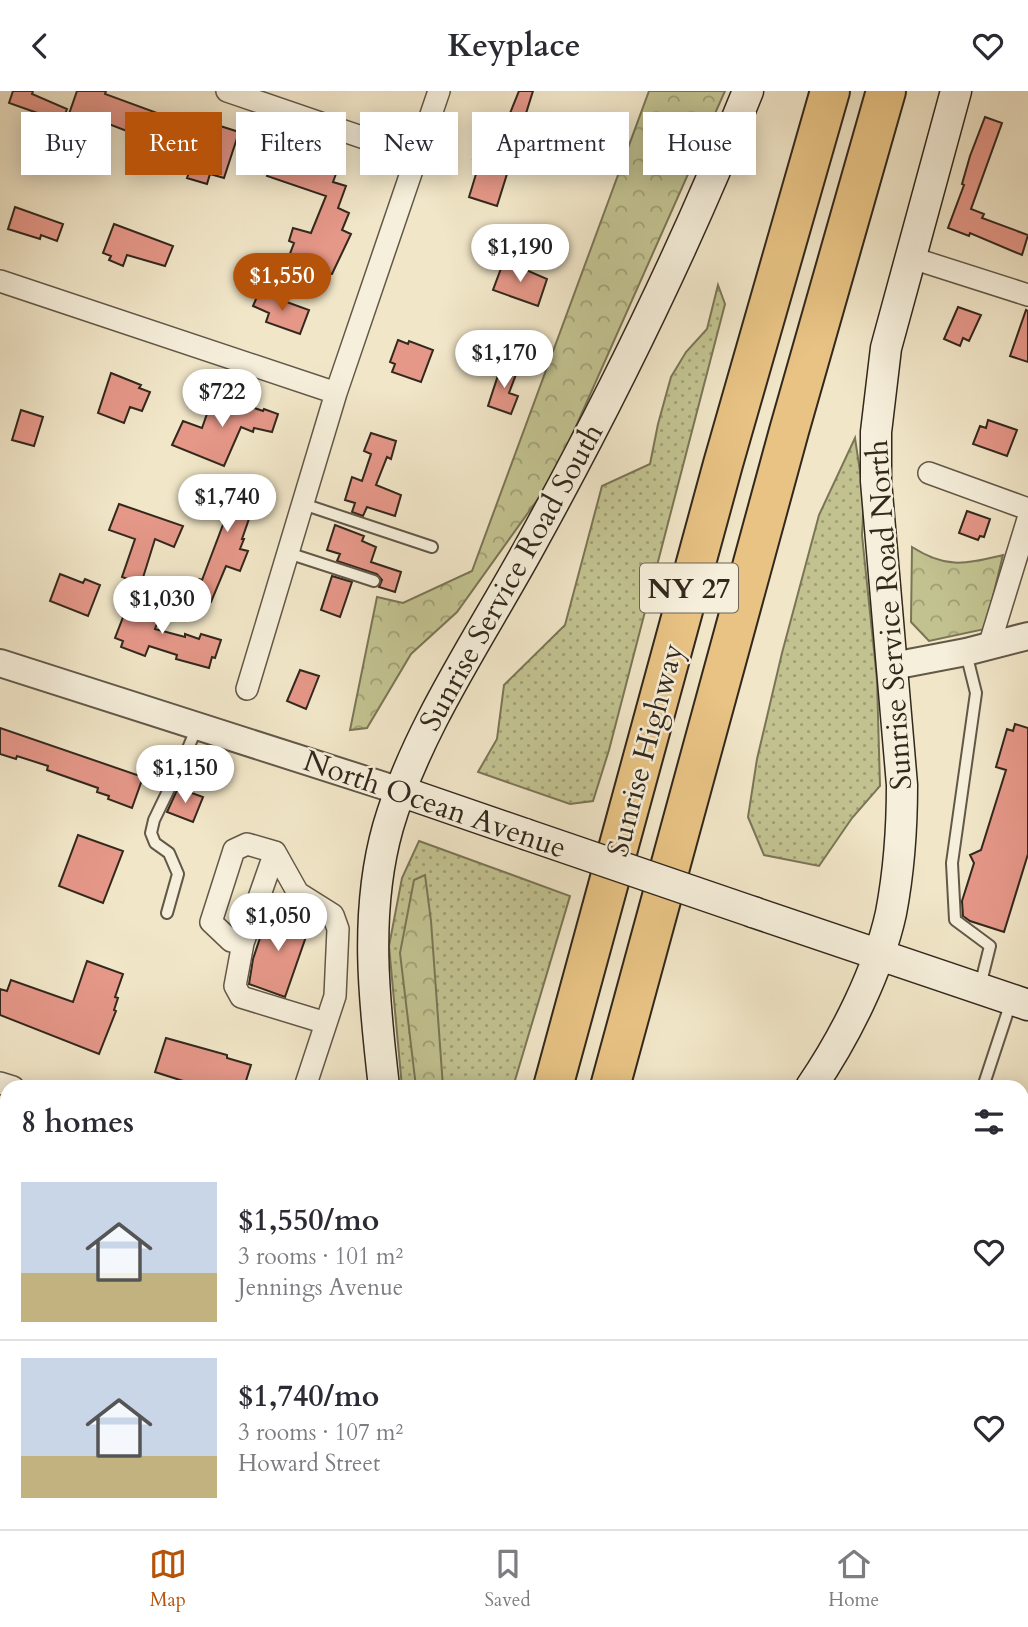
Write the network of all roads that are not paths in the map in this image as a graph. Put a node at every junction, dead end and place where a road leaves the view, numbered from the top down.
1 (226, 91) edge
2 (439, 91) edge
3 (748, 91) edge
4 (830, 91) edge
5 (886, 91) edge
6 (956, 91) edge
7 (432, 112) edge
8 (360, 137) edge
9 (411, 175) edge
10 (909, 257) junction
11 (0, 281) edge
12 (1028, 295) edge
13 (336, 393) junction
14 (929, 474) dead end
15 (303, 504) junction
16 (1028, 509) edge
17 (1028, 519) edge
18 (432, 547) dead end
19 (288, 553) junction
20 (374, 581) dead end
21 (1028, 636) edge
22 (978, 649) junction
23 (0, 663) edge
24 (893, 666) junction
25 (247, 689) dead end
26 (197, 725) junction
27 (400, 791) junction
28 (275, 852) junction
29 (167, 913) dead end
30 (243, 943) junction
31 (877, 955) junction
32 (980, 989) junction
33 (1020, 1002) edge
34 (326, 1023) junction
35 (307, 1080) edge
36 (383, 1080) edge
37 (554, 1080) edge
38 (612, 1080) edge
39 (815, 1080) edge
40 (987, 1080) edge

1 - 8 street
2 - 7 street
3 - 27 main road, Sunrise Service Road South
4 - 37 highway, Sunrise Highway / NY 27
5 - 38 highway, Sunrise Highway / NY 27
6 - 10 main road, Sunrise Service Road North
9 - 13 street
10 - 12 street
10 - 24 main road, Sunrise Service Road North
11 - 13 street
13 - 15 street
14 - 16 street
15 - 18 lane
15 - 19 street
17 - 22 street
19 - 20 lane
19 - 25 street
21 - 22 street
22 - 24 street
22 - 32 lane
23 - 26 street, North Ocean Avenue
24 - 31 main road, Sunrise Service Road North
26 - 27 street, North Ocean Avenue
26 - 29 lane
27 - 31 main road, North Ocean Avenue, bridge
27 - 36 main road, Sunrise Service Road South
28 - 30 street
28 - 30 street
28 - 34 street
30 - 34 street
31 - 32 main road, North Ocean Avenue
31 - 39 main road, Sunrise Service Road North
32 - 33 main road, North Ocean Avenue
33 - 40 lane
34 - 35 street

